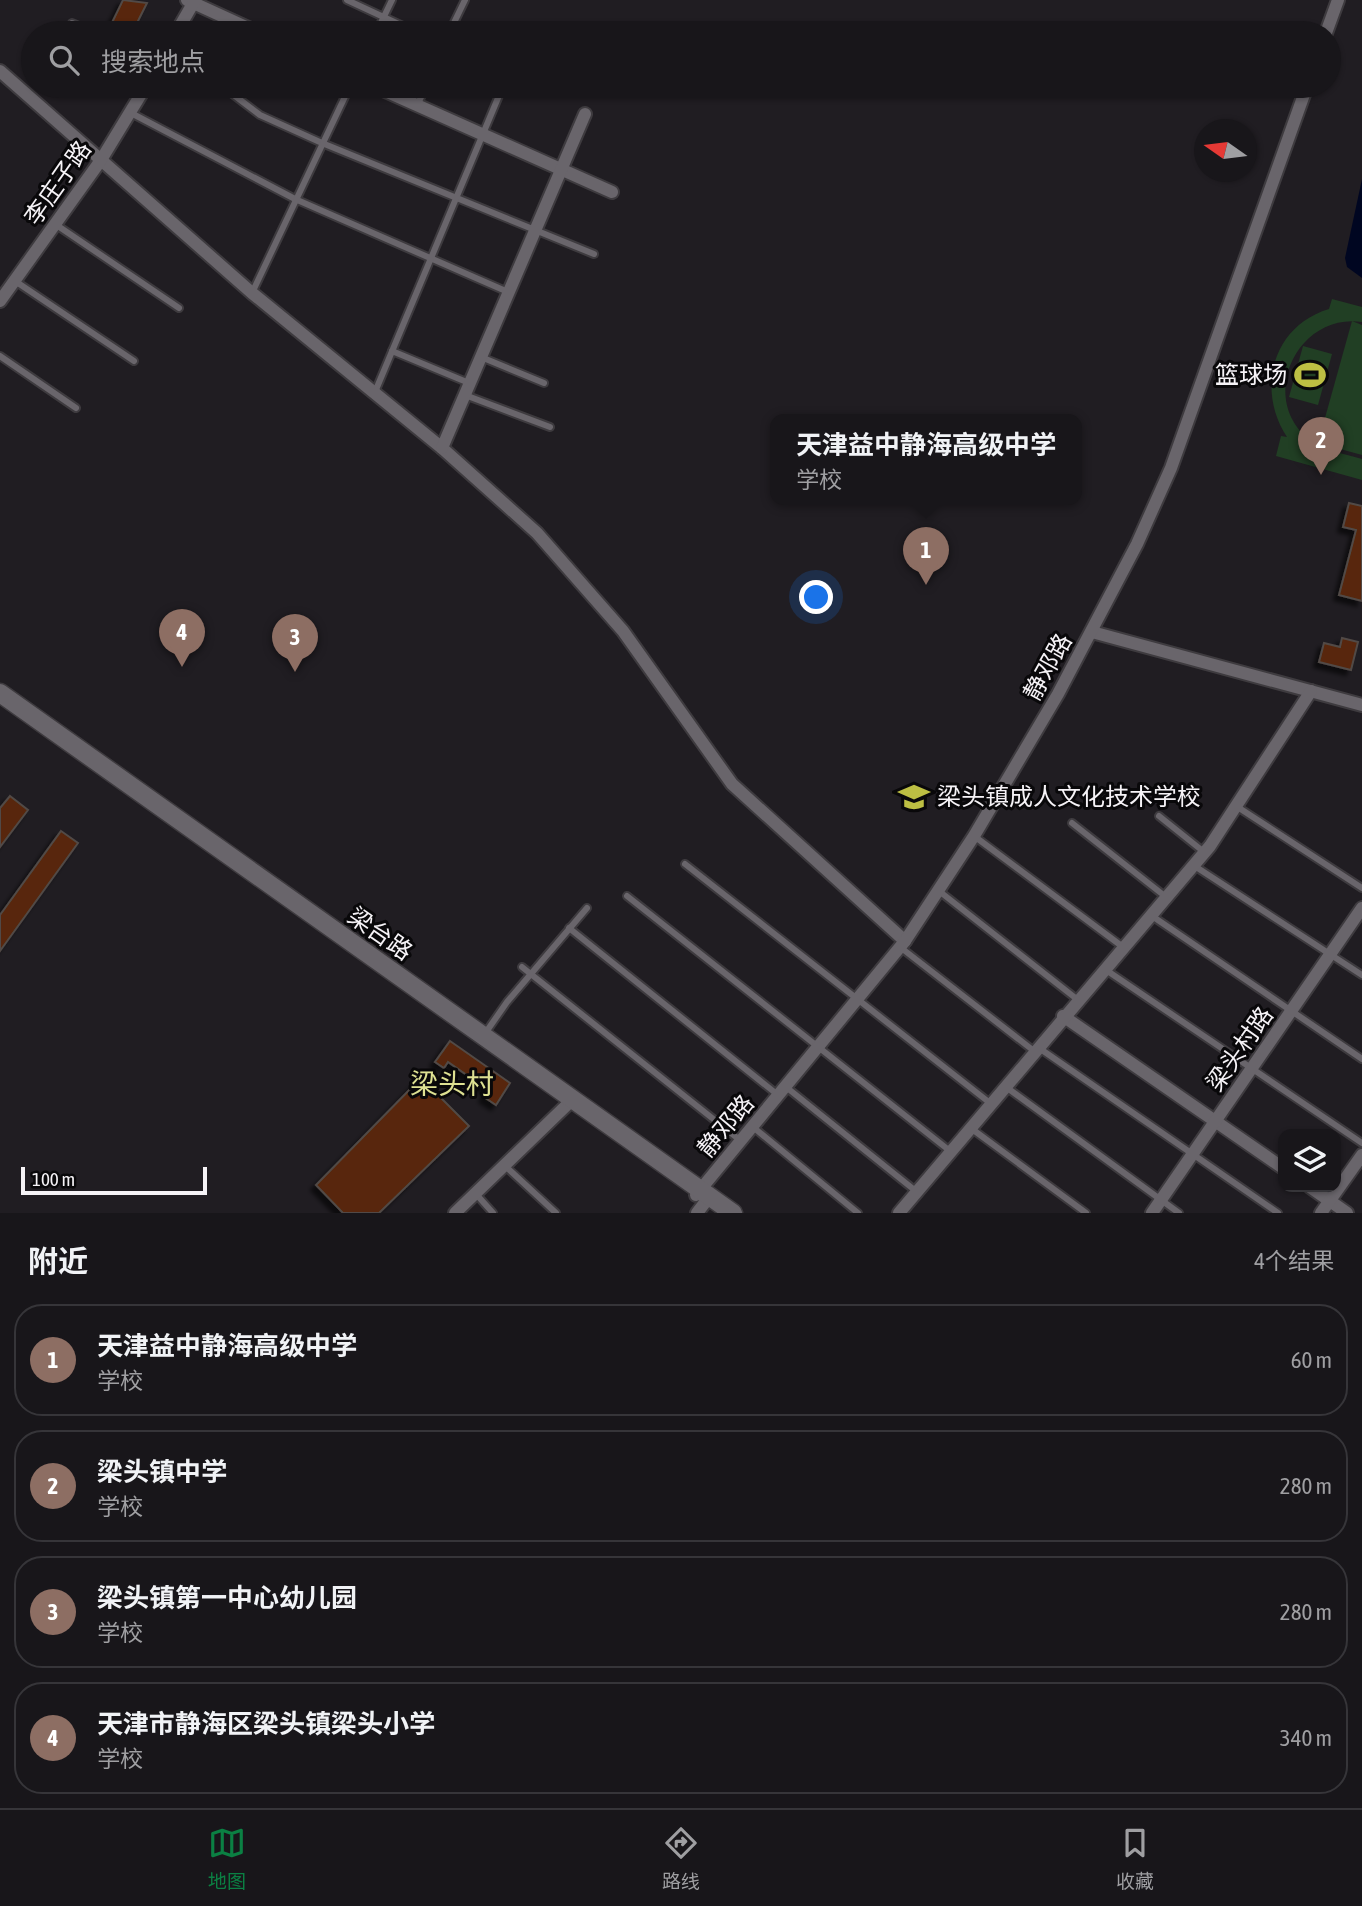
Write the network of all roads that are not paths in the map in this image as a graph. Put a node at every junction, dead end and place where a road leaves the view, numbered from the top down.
1 (347, 0) edge
2 (392, 0) edge
3 (465, 0) edge
4 (1338, 0) edge
5 (192, 1) edge
6 (384, 17) junction
7 (182, 21) edge
8 (234, 21) edge
9 (382, 21) edge
10 (392, 21) edge
11 (455, 21) edge
12 (1330, 21) edge
13 (0, 71) edge
14 (21, 90) edge
15 (31, 98) edge
16 (139, 98) edge
17 (238, 98) edge
18 (343, 98) edge
19 (399, 98) edge
20 (420, 98) edge
21 (498, 98) edge
22 (1303, 98) edge
23 (416, 106) junction
24 (131, 113) junction
25 (585, 114) dead end
26 (481, 136) junction
27 (322, 143) junction
28 (101, 160) junction
29 (560, 171) junction
30 (612, 192) dead end
31 (456, 198) junction
32 (295, 199) junction
33 (55, 224) junction
34 (534, 230) junction
35 (594, 254) dead end
36 (430, 259) junction
37 (15, 281) junction
38 (508, 292) junction
39 (252, 293) junction
40 (0, 301) edge
41 (179, 308) dead end
42 (392, 351) junction
43 (0, 356) edge
44 (481, 357) junction
45 (134, 361) dead end
46 (544, 383) dead end
47 (467, 389) junction
48 (375, 392) junction
49 (76, 408) dead end
50 (550, 427) dead end
51 (442, 448) junction
52 (1092, 632) junction
53 (1311, 691) junction
54 (0, 693) edge
55 (0, 703) edge
56 (1362, 705) edge
57 (1236, 806) junction
58 (1159, 816) dead end
59 (1072, 823) dead end
60 (974, 836) junction
61 (1204, 852) junction
62 (685, 864) dead end
63 (1193, 865) junction
64 (1362, 888) edge
65 (939, 891) junction
66 (627, 896) dead end
67 (1166, 897) junction
68 (587, 908) dead end
69 (1362, 908) edge
70 (1150, 915) junction
71 (569, 928) junction
72 (903, 944) junction
73 (1123, 947) junction
74 (1330, 954) junction
75 (522, 967) dead end
76 (1104, 969) junction
77 (530, 974) junction
78 (1362, 975) edge
79 (857, 1000) junction
80 (1078, 1000) junction
81 (1292, 1010) junction
82 (1063, 1016) junction
83 (480, 1040) junction
84 (819, 1048) junction
85 (1036, 1049) junction
86 (1362, 1059) edge
87 (1252, 1068) junction
88 (1004, 1086) junction
89 (783, 1091) junction
90 (570, 1103) junction
91 (990, 1103) junction
92 (1215, 1121) junction
93 (753, 1127) junction
94 (970, 1127) junction
95 (741, 1141) junction
96 (1362, 1143) edge
97 (950, 1151) junction
98 (1192, 1155) junction
99 (1362, 1155) edge
100 (504, 1165) junction
101 (1278, 1165) edge
102 (917, 1192) junction
103 (1317, 1192) edge
104 (476, 1194) junction
105 (701, 1199) edge
106 (1160, 1200) junction
107 (1330, 1201) junction
108 (455, 1213) edge
109 (492, 1213) edge
110 (556, 1213) edge
111 (721, 1213) edge
112 (733, 1213) edge
113 (858, 1213) edge
114 (899, 1213) edge
115 (1086, 1213) edge
116 (1152, 1213) edge
117 (1179, 1213) edge
118 (1278, 1213) edge
119 (1321, 1213) edge
120 (1348, 1213) edge

1 - 6 lane
2 - 6 lane
3 - 11 lane
4 - 12 street
5 - 7 street
5 - 8 street
6 - 9 lane
6 - 10 lane
13 - 14 street
15 - 28 street
16 - 24 street, 李庄子路
17 - 27 lane
18 - 27 lane
19 - 23 street
20 - 23 lane
21 - 26 lane
22 - 52 street, 静邓路
23 - 26 street
24 - 28 street, 李庄子路
24 - 32 lane
25 - 29 street
26 - 29 street
26 - 31 lane
27 - 31 lane
27 - 32 lane
28 - 33 street, 李庄子路
28 - 39 street
29 - 30 street
29 - 34 street
31 - 34 lane
31 - 36 lane
32 - 36 lane
32 - 39 lane
33 - 37 street, 李庄子路
33 - 41 lane
34 - 35 lane
34 - 38 street
36 - 38 lane
36 - 42 lane
37 - 40 street, 李庄子路
37 - 45 lane
38 - 44 street
39 - 48 street
42 - 47 lane
42 - 48 lane
43 - 49 lane
44 - 46 lane
44 - 47 street
47 - 50 lane
47 - 51 street
48 - 51 street
51 - 72 street
52 - 53 street
52 - 60 street, 静邓路
53 - 56 street
53 - 57 street
54 - 83 main road, 梁台路
55 - 83 main road, 梁台路
57 - 61 street
57 - 64 lane
58 - 61 lane
59 - 67 lane
60 - 65 street, 静邓路
60 - 73 lane
61 - 63 street
62 - 79 lane
63 - 67 street
63 - 74 lane
65 - 72 street, 静邓路
65 - 80 lane
66 - 84 lane
67 - 70 street
68 - 71 lane
69 - 74 street, 梁头村路
70 - 73 street
70 - 81 lane
71 - 77 lane
71 - 89 lane
72 - 79 street, 静邓路
72 - 85 lane
73 - 76 street
74 - 78 lane
74 - 81 street, 梁头村路
75 - 77 lane
76 - 80 street
76 - 87 lane
77 - 83 lane
77 - 95 lane
79 - 84 street, 静邓路
79 - 91 lane
80 - 82 street
81 - 86 lane
81 - 87 street, 梁头村路
82 - 85 street
82 - 92 street
83 - 90 main road, 梁台路
84 - 89 street, 静邓路
84 - 97 lane
85 - 88 street
85 - 98 lane
87 - 92 street, 梁头村路
87 - 96 lane
88 - 91 street
88 - 106 lane
89 - 93 street, 静邓路
89 - 102 lane
90 - 100 street
90 - 105 main road, 梁台路
91 - 94 street
92 - 98 street, 梁头村路
92 - 101 street
93 - 95 street, 静邓路
93 - 113 lane
94 - 97 street
94 - 115 lane
95 - 105 street, 静邓路
97 - 102 street
98 - 106 street, 梁头村路
98 - 118 lane
99 - 107 street
100 - 104 street
100 - 110 lane
102 - 114 street
103 - 107 street
104 - 108 street
104 - 109 lane
105 - 111 main road, 梁台路
105 - 112 main road, 梁台路
106 - 116 street, 梁头村路
106 - 117 lane
107 - 119 street
107 - 120 street

